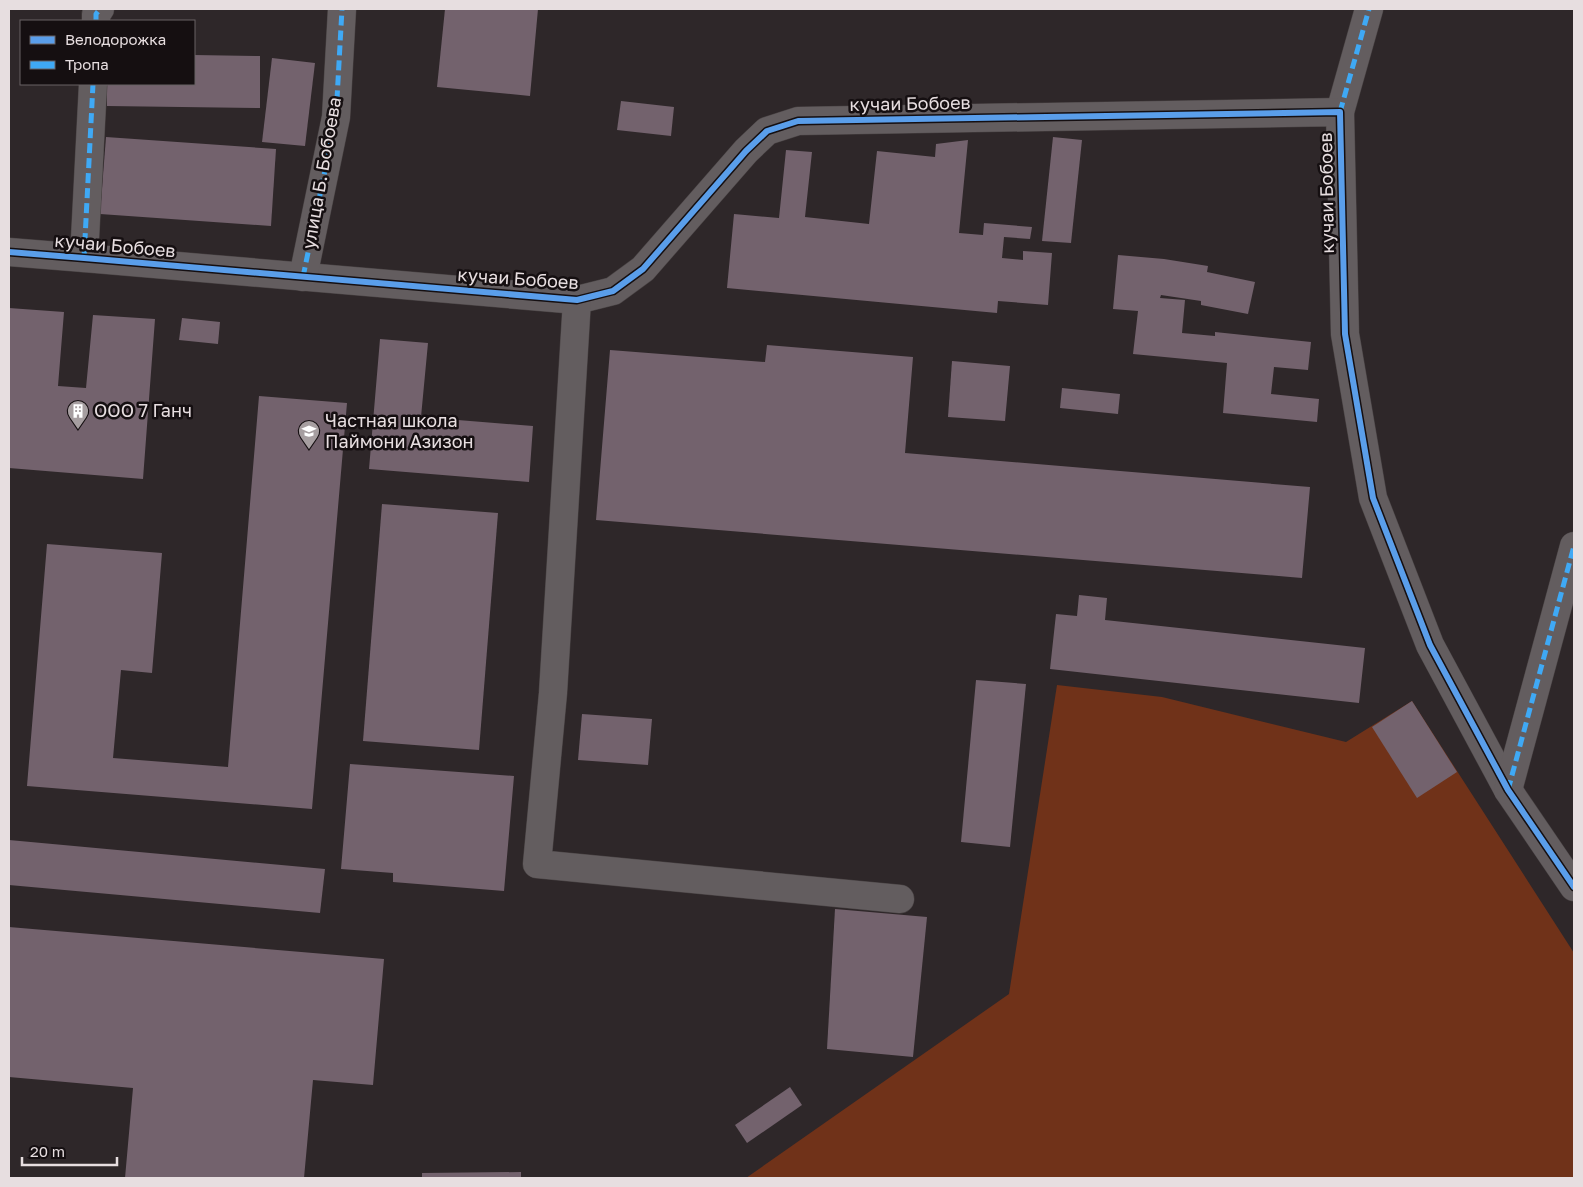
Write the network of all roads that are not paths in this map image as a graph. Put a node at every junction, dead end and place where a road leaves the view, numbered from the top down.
1 (342, 9) edge
2 (1369, 9) edge
3 (93, 85) edge
4 (1340, 112) junction
5 (9, 252) edge
6 (84, 258) junction
7 (303, 277) junction
8 (577, 300) junction
9 (1574, 546) edge
10 (1508, 790) junction
11 (1574, 886) edge
12 (900, 898) dead end

1 - 7 street, улица Б. Бобоева
2 - 4 street
3 - 6 street
4 - 8 street, кучаи Бобоев
4 - 10 street, кучаи Бобоев
5 - 6 street, кучаи Бобоев
6 - 7 street, кучаи Бобоев
7 - 8 street, кучаи Бобоев
8 - 12 street
9 - 10 street
10 - 11 street, кучаи Бобоев

